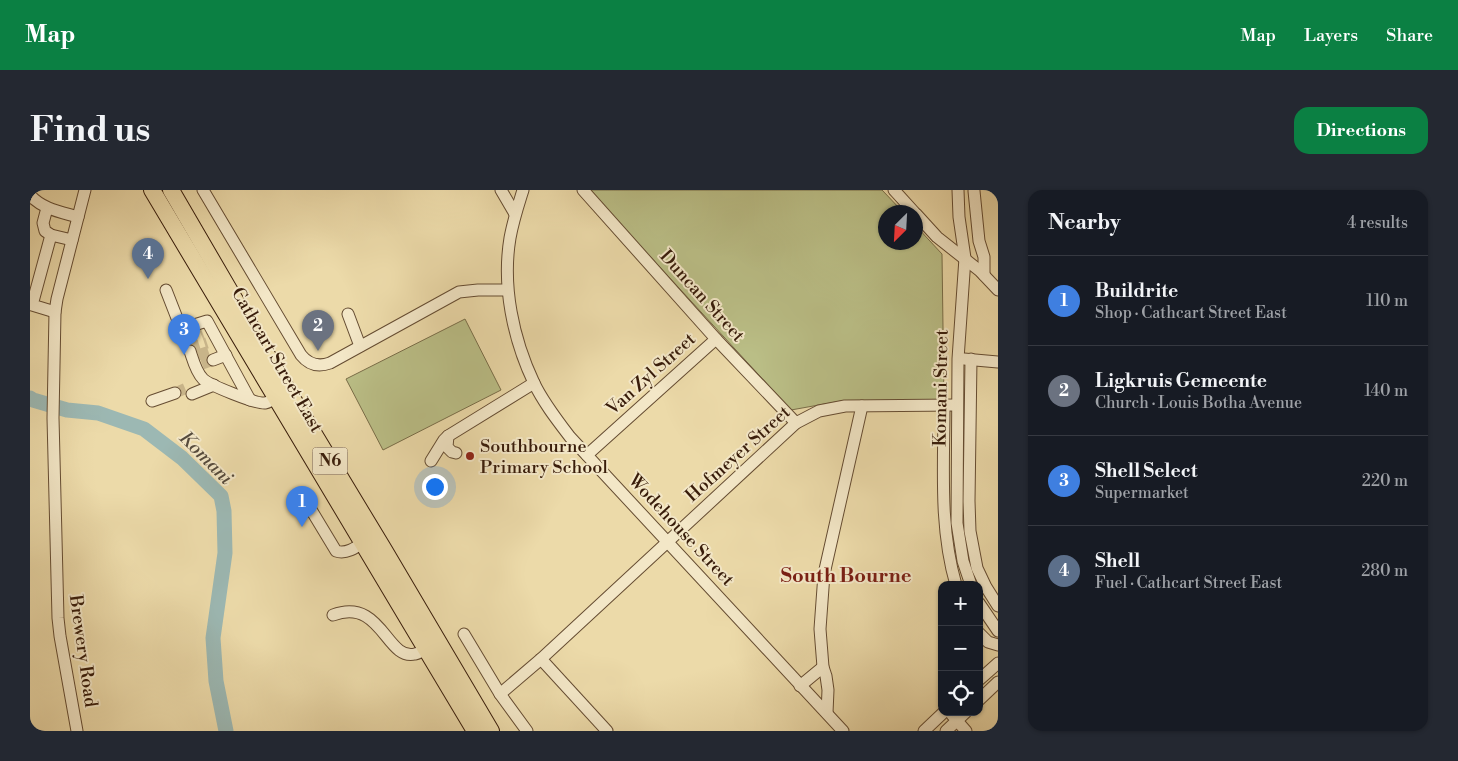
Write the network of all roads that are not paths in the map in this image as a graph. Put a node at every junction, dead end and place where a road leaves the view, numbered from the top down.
1 (85, 190) edge
2 (152, 190) edge
3 (171, 190) edge
4 (203, 190) edge
5 (501, 190) edge
6 (523, 190) edge
7 (583, 190) edge
8 (894, 190) edge
9 (958, 190) edge
10 (974, 191) edge
11 (30, 195) edge
12 (908, 205) edge
13 (47, 208) junction
14 (515, 214) junction
15 (78, 217) junction
16 (923, 221) edge
17 (51, 235) junction
18 (72, 240) junction
19 (964, 258) junction
20 (984, 275) junction
21 (166, 290) dead end
22 (507, 290) junction
23 (998, 290) edge
24 (31, 304) edge
25 (56, 312) junction
26 (348, 314) dead end
27 (716, 339) junction
28 (360, 346) junction
29 (196, 359) tunnel mouth
30 (958, 359) junction
31 (971, 359) junction
32 (998, 362) edge
33 (209, 383) junction
34 (534, 383) junction
35 (191, 390) tunnel mouth
36 (282, 395) junction
37 (176, 396) tunnel mouth
38 (250, 400) junction
39 (156, 403) dead end
40 (862, 406) junction
41 (944, 406) junction
42 (957, 406) junction
43 (796, 423) junction
44 (448, 436) junction
45 (456, 453) dead end
46 (586, 455) junction
47 (431, 461) dead end
48 (310, 508) dead end
49 (369, 539) junction
50 (668, 542) junction
51 (955, 581) edge
52 (970, 581) edge
53 (998, 606) edge
54 (983, 609) edge
55 (334, 615) dead end
56 (998, 630) edge
57 (464, 634) dead end
58 (983, 636) edge
59 (431, 645) junction
60 (998, 646) edge
61 (541, 659) junction
62 (998, 663) edge
63 (822, 667) junction
64 (983, 676) edge
65 (998, 682) edge
66 (800, 686) junction
67 (500, 694) junction
68 (983, 696) edge
69 (827, 713) junction
70 (940, 716) edge
71 (953, 716) edge
72 (77, 731) edge
73 (475, 731) edge
74 (491, 731) edge
75 (527, 731) edge
76 (607, 731) edge
77 (843, 731) edge
78 (924, 731) edge
79 (946, 731) edge
80 (966, 731) edge

1 - 15 street, Brewery Road
2 - 36 highway, Cathcart Street East / N6
3 - 36 highway, Cathcart Street East / N6
4 - 28 street
5 - 14 street
6 - 14 street, Wodehouse Street
7 - 27 street, Duncan Street
8 - 12 street
9 - 19 street, Komani Street
10 - 20 street
11 - 13 street
13 - 15 street
13 - 17 street
14 - 22 street, Wodehouse Street
15 - 18 street, Brewery Road
16 - 19 street
17 - 18 street
17 - 24 street
18 - 25 street, Brewery Road
19 - 20 street
19 - 30 street, Komani Street
20 - 23 street
21 - 38 street
22 - 28 street
22 - 34 street, Wodehouse Street
24 - 25 street
25 - 72 street, Brewery Road
26 - 28 street
27 - 43 street, Duncan Street
27 - 46 street, Van Zyl Street
29 - 33 street
30 - 31 street
30 - 42 street, Komani Street
31 - 32 street
31 - 53 street, Komani Street
33 - 35 street
33 - 38 street
34 - 44 street
34 - 46 street, Wodehouse Street
36 - 38 street
36 - 49 highway, Cathcart Street East / N6
37 - 39 street
40 - 41 street, Hofmeyer Street
40 - 43 street, Hofmeyer Street
40 - 63 street
41 - 42 street, Hofmeyer Street
41 - 51 street, Komani Street
42 - 52 street, Komani Street
43 - 50 street, Hofmeyer Street
44 - 45 street
44 - 47 street
46 - 50 street, Wodehouse Street
48 - 49 street
49 - 59 highway, Cathcart Street East / N6
50 - 61 street, Hofmeyer Street
50 - 66 street, Wodehouse Street
54 - 56 street
55 - 59 street
57 - 67 street
58 - 60 street
59 - 73 highway, Cathcart Street East / N6
59 - 74 highway, Cathcart Street East / N6
61 - 67 street, Hofmeyer Street
61 - 76 street
62 - 64 street
63 - 66 street
63 - 69 street
65 - 68 street
66 - 69 street, Wodehouse Street
67 - 75 street
69 - 77 street, Wodehouse Street
70 - 78 street
71 - 79 street
71 - 80 street

